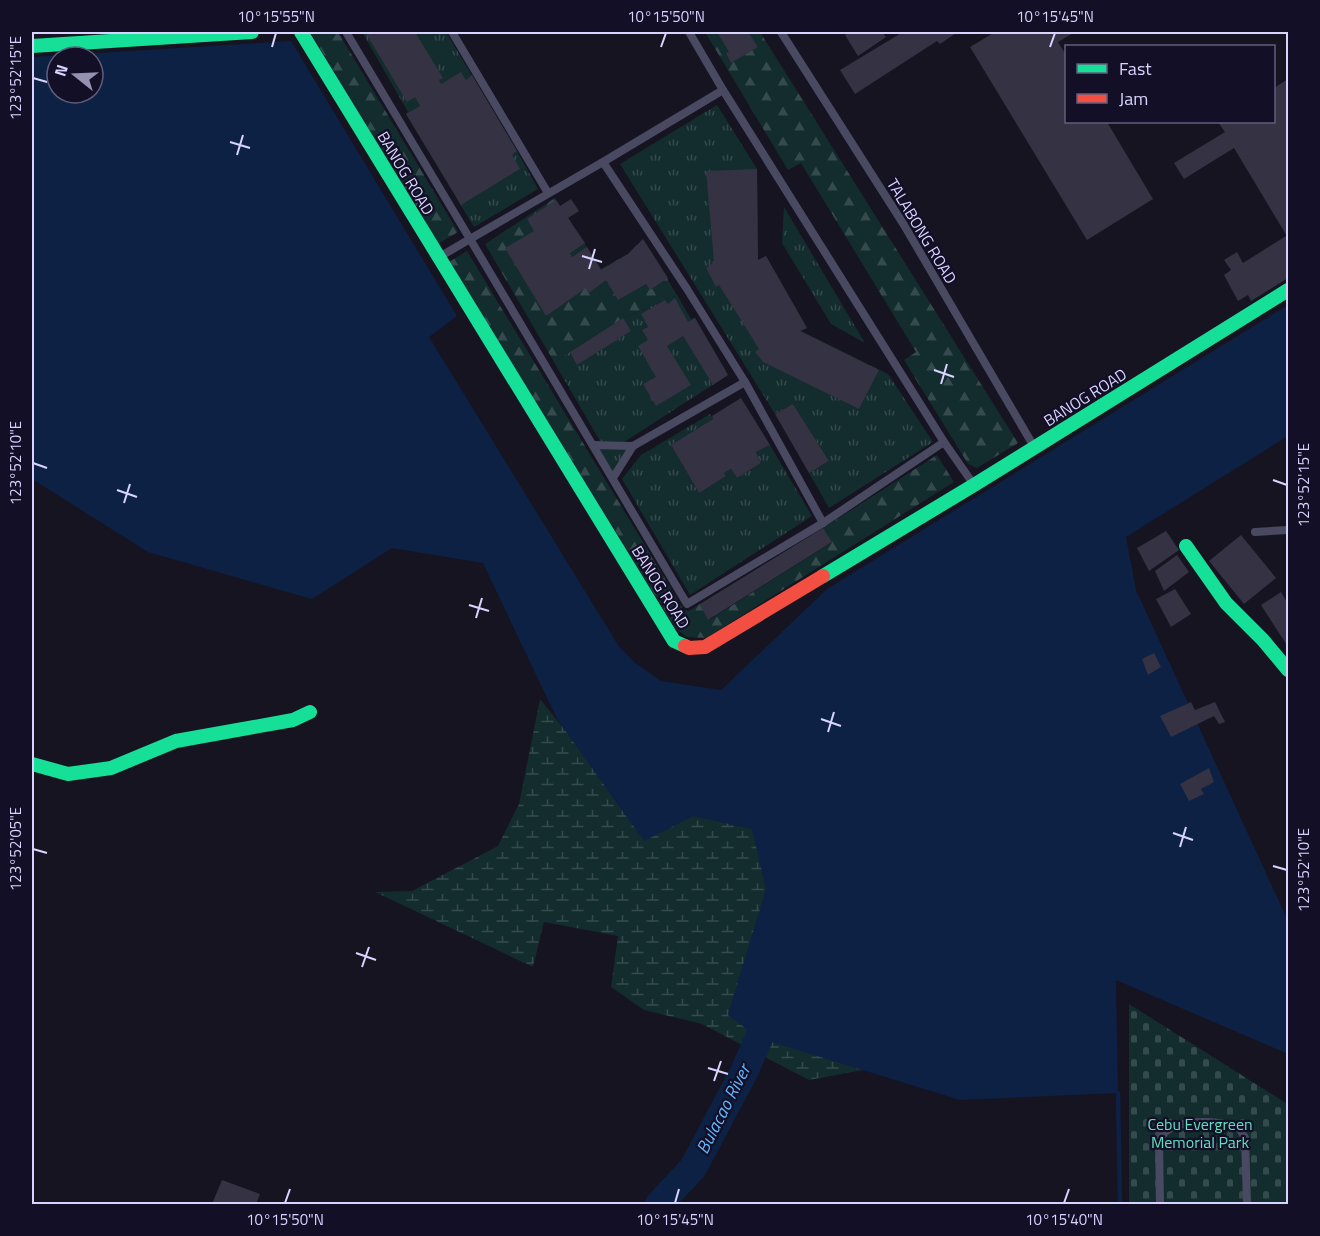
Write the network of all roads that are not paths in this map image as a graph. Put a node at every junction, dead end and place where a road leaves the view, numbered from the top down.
1 (252, 32) edge
2 (301, 32) edge
3 (346, 32) edge
4 (452, 32) edge
5 (689, 32) edge
6 (781, 32) edge
7 (32, 46) edge
8 (723, 90) junction
9 (603, 162) junction
10 (548, 193) junction
11 (470, 239) junction
12 (438, 258) junction
13 (1288, 290) edge
14 (745, 382) junction
15 (944, 442) junction
16 (593, 446) junction
17 (633, 446) junction
18 (1034, 447) junction
19 (613, 478) junction
20 (974, 486) junction
21 (823, 523) junction
22 (1288, 530) edge
23 (1255, 532) dead end
24 (1186, 546) dead end
25 (1288, 670) edge
26 (310, 712) dead end
27 (32, 764) edge
28 (1160, 1204) edge
29 (1247, 1204) edge

1 - 7 street
2 - 12 street, BANOG ROAD
3 - 11 lane
4 - 10 lane
5 - 8 lane
6 - 18 lane, TALABONG ROAD
8 - 9 lane
8 - 15 lane
9 - 10 lane
9 - 14 lane
10 - 11 lane
11 - 12 lane
11 - 16 lane
12 - 20 street, BANOG ROAD
13 - 18 street, BANOG ROAD
14 - 17 lane
14 - 21 lane
15 - 20 lane
15 - 21 lane
16 - 17 lane
16 - 19 lane
17 - 19 lane
18 - 20 street, BANOG ROAD
19 - 21 lane
22 - 23 lane
24 - 25 street
26 - 27 street
28 - 29 lane

